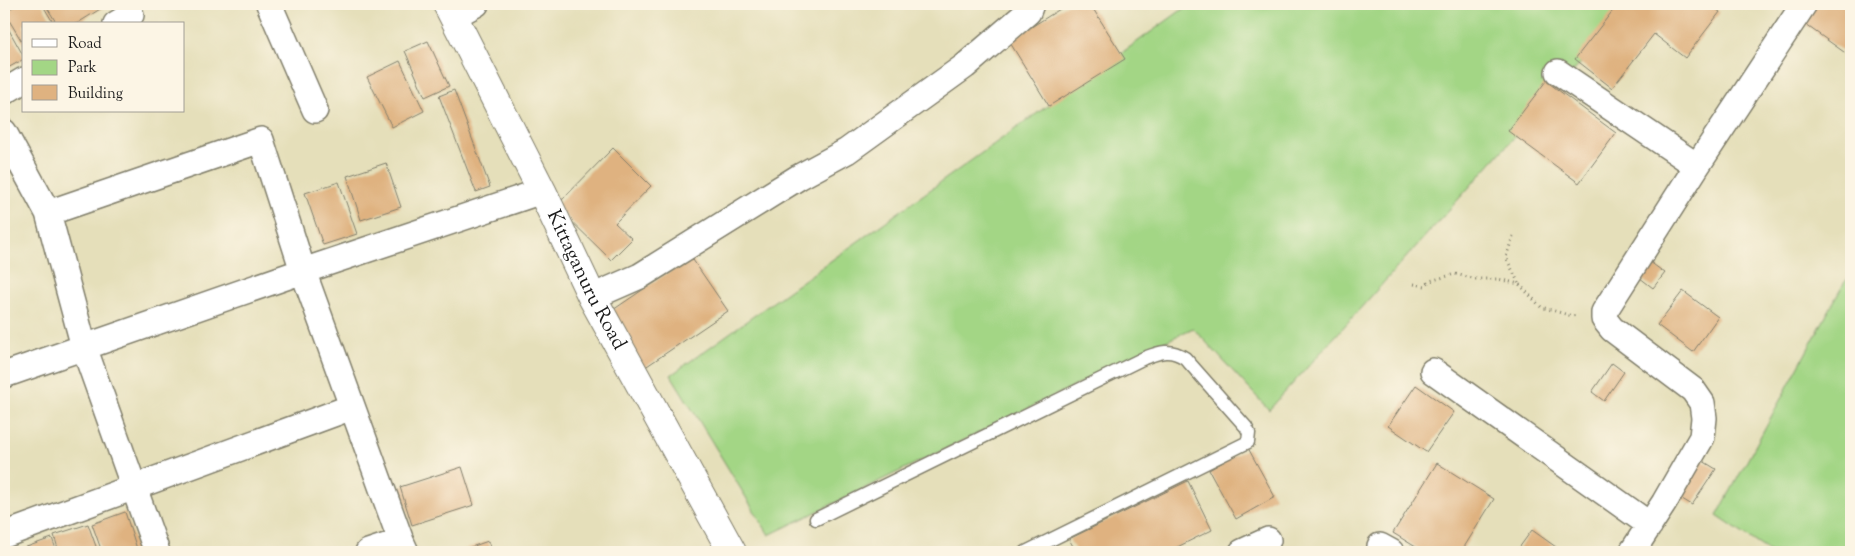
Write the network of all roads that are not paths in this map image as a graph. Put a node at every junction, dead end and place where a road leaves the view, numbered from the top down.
1 (127, 4) edge
2 (269, 4) edge
3 (1031, 4) edge
4 (1804, 4) edge
5 (459, 8) edge
6 (119, 22) edge
7 (1558, 72) dead end
8 (22, 81) edge
9 (4, 92) edge
10 (315, 110) dead end
11 (4, 132) edge
12 (1697, 166) junction
13 (542, 191) junction
14 (48, 213) junction
15 (303, 271) junction
16 (592, 297) junction
17 (84, 347) junction
18 (1433, 371) dead end
19 (4, 375) edge
20 (352, 407) junction
21 (134, 486) junction
22 (816, 519) dead end
23 (1650, 525) junction
24 (4, 534) edge
25 (1268, 540) dead end
26 (404, 546) edge
27 (157, 552) edge
28 (368, 552) edge
29 (732, 552) edge
30 (1026, 552) edge
31 (1242, 552) edge
32 (1632, 552) edge

1 - 6 street
2 - 10 street
3 - 16 street
4 - 12 street
5 - 13 street, Kittaganuru Road
7 - 12 street
8 - 9 street
11 - 14 street
12 - 23 street
13 - 15 street
13 - 16 street, Kittaganuru Road
14 - 15 street
14 - 17 street
15 - 17 street
15 - 20 street
16 - 29 street, Kittaganuru Road
17 - 19 street
17 - 21 street
18 - 23 street
20 - 21 street
20 - 26 street
21 - 24 street
21 - 27 street
22 - 30 lane
23 - 32 street
25 - 31 street
26 - 28 street

